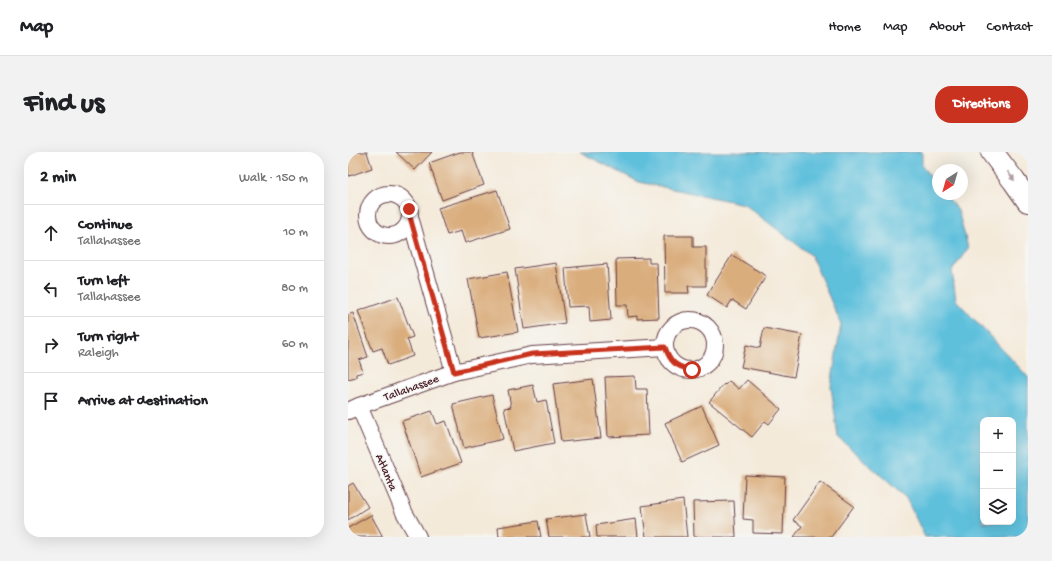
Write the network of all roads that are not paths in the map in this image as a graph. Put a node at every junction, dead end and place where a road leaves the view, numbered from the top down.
1 (992, 152) edge
2 (1028, 201) edge
3 (410, 217) dead end
4 (665, 347) dead end
5 (454, 372) junction
6 (353, 408) edge
7 (418, 537) edge

1 -> 2 main road
3 - 5 street
4 - 5 street, Tallahassee
5 - 6 street, Tallahassee
6 - 7 street, Atlanta

